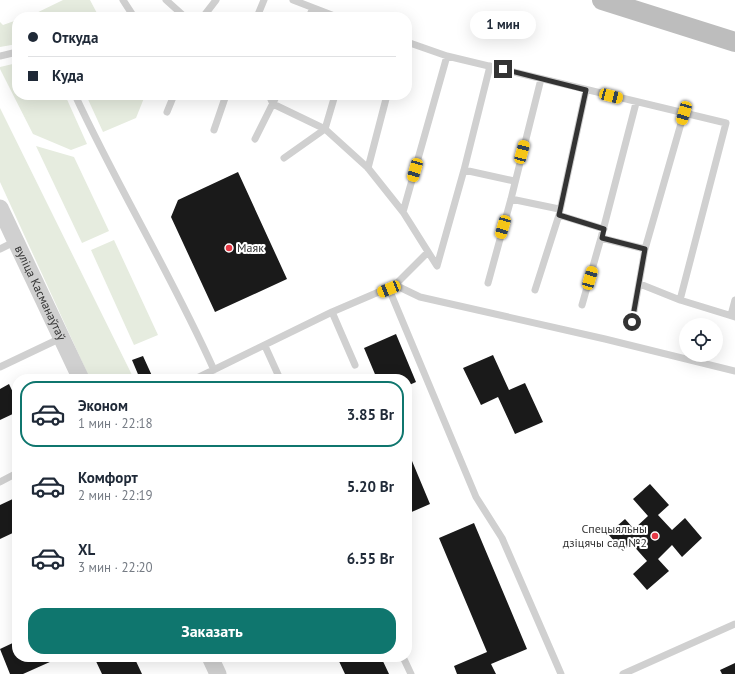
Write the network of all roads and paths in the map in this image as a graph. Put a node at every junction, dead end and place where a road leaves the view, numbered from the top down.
1 (123, 0) edge
2 (166, 0) edge
3 (216, 0) edge
4 (264, 0) edge
5 (293, 0) edge
6 (602, 0) edge
7 (313, 8) junction
8 (131, 12) edge
9 (179, 12) edge
10 (207, 12) edge
11 (259, 12) edge
12 (311, 12) edge
13 (324, 12) edge
14 (735, 42) edge
15 (412, 44) edge
16 (12, 53) edge
17 (0, 56) edge
18 (447, 56) junction
19 (490, 66) junction
20 (541, 79) junction
21 (586, 90) junction
22 (77, 100) edge
23 (172, 100) edge
24 (224, 100) edge
25 (271, 100) edge
26 (275, 100) edge
27 (334, 100) edge
28 (386, 100) edge
29 (636, 103) junction
30 (273, 104) junction
31 (167, 112) dead end
32 (684, 113) junction
33 (325, 129) junction
34 (214, 130) dead end
35 (255, 139) dead end
36 (284, 158) dead end
37 (368, 168) junction
38 (464, 170) junction
39 (514, 181) junction
40 (511, 199) junction
41 (0, 208) edge
42 (403, 212) junction
43 (559, 212) junction
44 (604, 229) junction
45 (602, 238) junction
46 (16, 242) junction
47 (0, 249) edge
48 (645, 249) junction
49 (428, 252) junction
50 (488, 283) dead end
51 (640, 284) junction
52 (392, 287) junction
53 (535, 290) dead end
54 (680, 300) junction
55 (735, 300) edge
56 (582, 305) dead end
57 (332, 312) junction
58 (733, 316) edge
59 (632, 322) dead end
60 (61, 338) junction
61 (265, 346) junction
62 (355, 365) dead end
63 (0, 367) edge
64 (214, 370) junction
65 (735, 371) edge
66 (79, 374) edge
67 (206, 374) edge
68 (278, 374) edge
69 (12, 476) edge
70 (0, 482) edge
71 (735, 624) edge
72 (212, 662) edge
73 (405, 662) edge
74 (218, 674) edge
75 (411, 674) edge
76 (561, 674) edge
77 (626, 674) edge

1 - 8 lane
2 - 9 lane
3 - 10 lane
4 - 11 lane
5 - 7 lane
6 - 14 main road
7 - 12 lane
7 - 13 lane
15 - 18 lane
16 - 17 lane
18 - 19 lane
18 - 42 lane
19 - 20 lane
19 - 38 lane
20 - 21 lane
20 - 39 lane
21 - 29 lane
21 - 43 lane
22 - 64 lane
23 - 31 lane
24 - 34 lane
25 - 30 lane
26 - 30 lane
27 - 33 lane
28 - 37 lane
29 - 32 lane
29 - 44 lane
30 - 33 lane
30 - 35 lane
32 - 48 lane
32 - 54 lane
33 - 36 lane
33 - 37 lane
37 - 42 lane
38 - 39 lane
38 - 49 lane
39 - 40 lane
40 - 43 lane
40 - 50 lane
41 - 46 street, вуліца Касманаўтаў
42 - 49 lane
43 - 44 lane
43 - 53 lane
44 - 45 lane
45 - 48 lane
45 - 56 lane
46 - 47 lane
46 - 60 street, вуліца Касманаўтаў
48 - 51 lane
49 - 52 lane
51 - 54 lane
51 - 59 lane
52 - 57 lane
52 - 65 lane
52 - 76 lane
54 - 58 lane
55 - 58 lane
57 - 61 lane
57 - 62 lane
60 - 63 lane
60 - 66 street, вуліца Касманаўтаў
61 - 64 lane
61 - 68 lane
64 - 67 lane
69 - 70 lane
71 - 77 lane
72 - 74 street
73 - 75 lane

